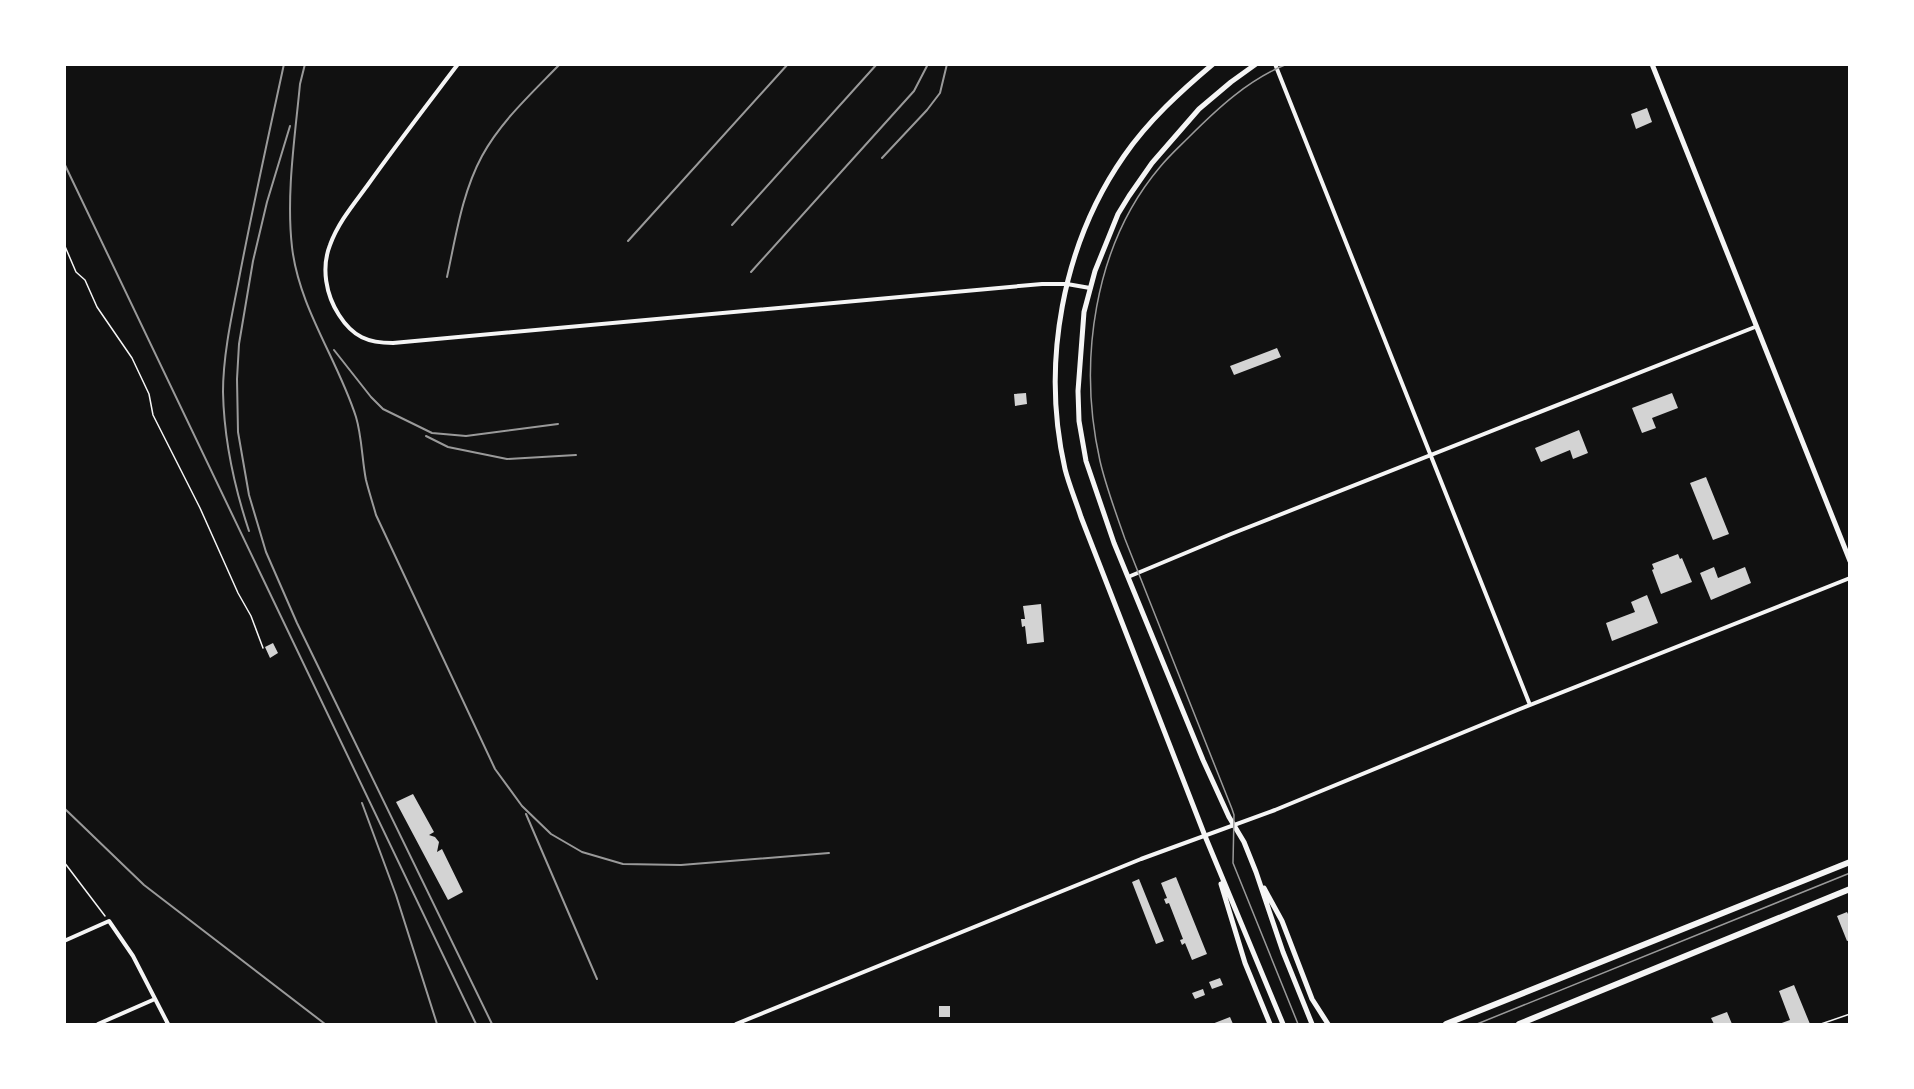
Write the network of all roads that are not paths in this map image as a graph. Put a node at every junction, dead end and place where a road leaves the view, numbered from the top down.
1 (458, 64) edge
2 (1213, 64) edge
3 (1256, 64) edge
4 (1275, 64) edge
5 (1652, 64) edge
6 (1067, 284) junction
7 (1090, 288) junction
8 (1755, 327) junction
9 (1431, 455) junction
10 (1850, 561) edge
11 (1128, 577) junction
12 (1850, 579) edge
13 (1530, 705) junction
14 (1234, 825) junction
15 (1205, 836) junction
16 (1850, 861) edge
17 (1219, 870) junction
18 (1256, 872) junction
19 (1850, 889) edge
20 (64, 940) edge
21 (155, 999) junction
22 (98, 1024) edge
23 (168, 1024) edge
24 (736, 1024) edge
25 (1270, 1024) edge
26 (1283, 1024) edge
27 (1312, 1024) edge
28 (1328, 1024) edge
29 (1446, 1024) edge
30 (1519, 1024) edge

1 - 6 street
2 - 6 main road
3 - 7 main road
4 - 9 street
5 - 8 main road
6 - 7 street
6 - 15 main road
7 - 11 main road
8 - 9 street
8 - 10 main road
9 - 11 street
9 - 13 street
11 - 14 main road
12 - 13 street
13 - 14 street
14 - 15 street
14 - 18 main road
15 - 17 main road
15 - 24 street
16 - 29 main road
17 - 25 main road
17 - 26 main road
18 - 27 main road
18 - 28 main road
19 - 30 main road
20 - 21 street
21 - 22 street
21 - 23 street

